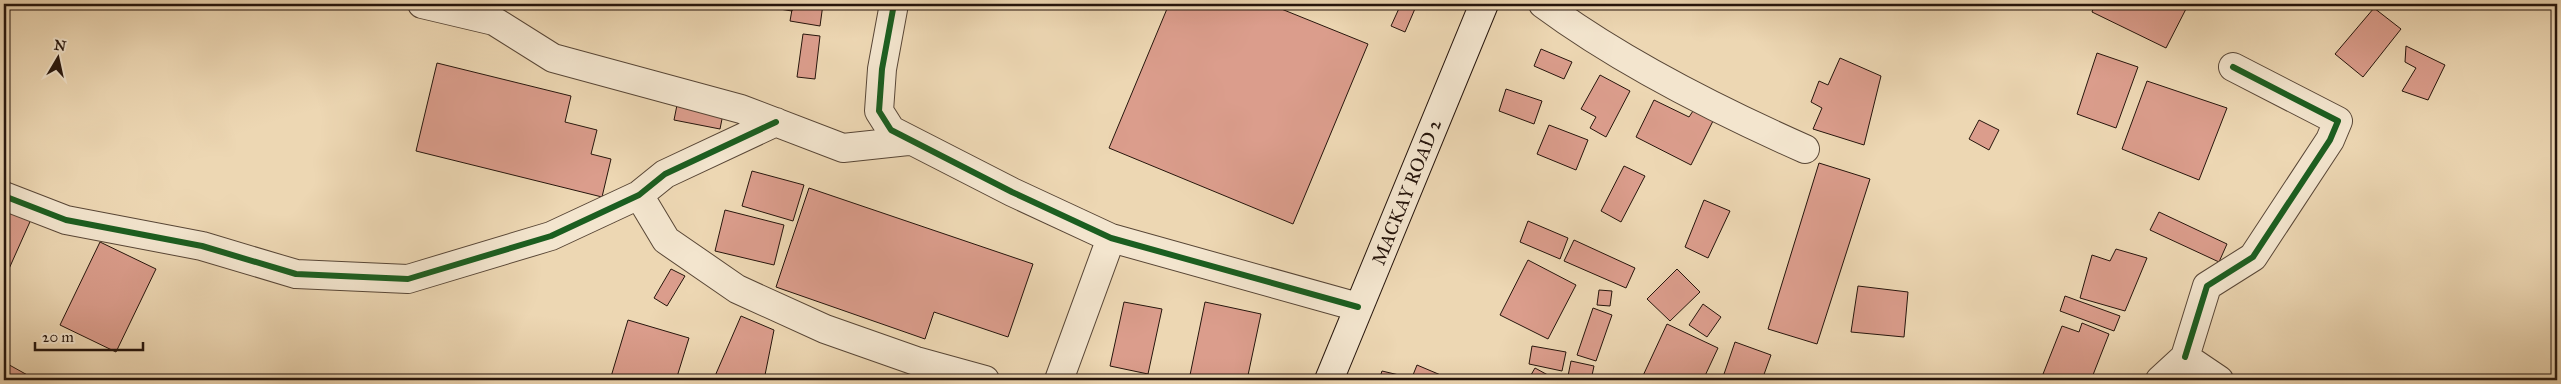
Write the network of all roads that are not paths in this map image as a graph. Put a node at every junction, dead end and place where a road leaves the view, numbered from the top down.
1 (422, 4) edge
2 (894, 4) edge
3 (1484, 4) edge
4 (1542, 4) edge
5 (2233, 67) dead end
6 (776, 122) junction
7 (908, 140) junction
8 (1806, 148) dead end
9 (640, 195) junction
10 (4, 196) edge
11 (1112, 238) junction
12 (1358, 307) junction
13 (2185, 357) junction
14 (985, 380) edge
15 (1059, 380) edge
16 (1329, 380) edge
17 (2160, 380) edge
18 (2219, 380) edge

1 - 6 street
2 - 7 street
3 - 12 street, MACKAY ROAD 2
4 - 8 street
5 - 13 street
6 - 7 street
6 - 9 street
7 - 11 street
9 - 10 street
9 - 14 street
11 - 12 street
11 - 15 street
12 - 16 street, MACKAY ROAD 2
13 - 17 street
13 - 18 street

